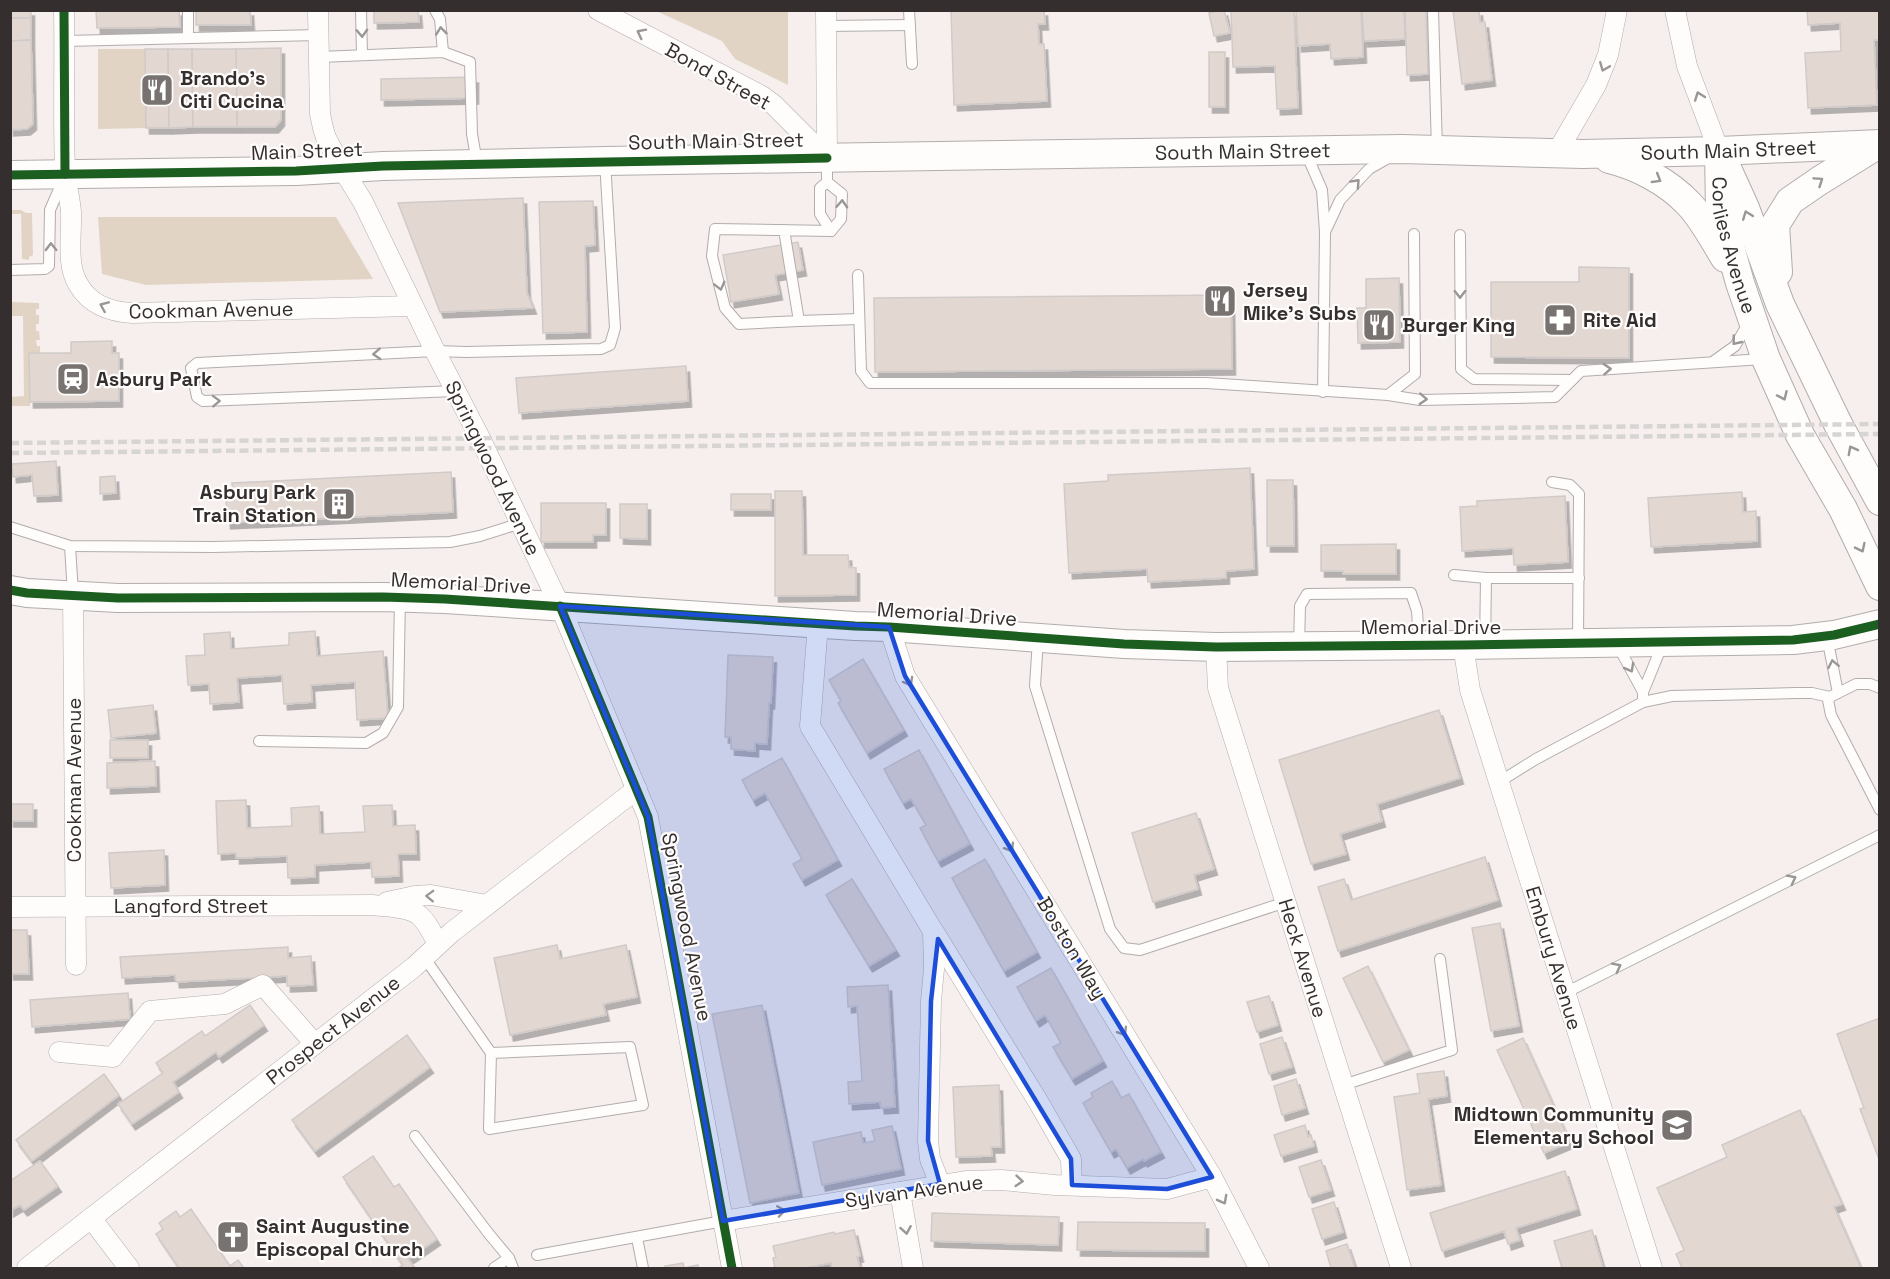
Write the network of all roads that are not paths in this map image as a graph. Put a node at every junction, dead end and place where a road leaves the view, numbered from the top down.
1 (64, 10) edge
2 (188, 10) edge
3 (318, 10) edge
4 (361, 10) edge
5 (435, 10) edge
6 (598, 10) edge
7 (909, 10) edge
8 (1433, 10) edge
9 (1617, 10) edge
10 (1675, 10) edge
11 (826, 18) edge
12 (910, 25) junction
13 (319, 35) junction
14 (188, 38) junction
15 (64, 41) junction
16 (443, 52) junction
17 (362, 55) junction
18 (319, 57) junction
19 (912, 64) dead end
20 (1879, 144) edge
21 (1402, 149) junction
22 (1305, 150) junction
23 (1437, 150) junction
24 (1719, 151) junction
25 (1569, 154) junction
26 (605, 161) junction
27 (477, 163) junction
28 (342, 168) junction
29 (10, 174) edge
30 (65, 174) junction
31 (825, 176) junction
32 (784, 230) junction
33 (831, 231) junction
34 (1325, 232) junction
35 (1414, 234) dead end
36 (1460, 235) dead end
37 (10, 270) edge
38 (858, 275) dead end
39 (1740, 283) junction
40 (1780, 304) junction
41 (413, 306) junction
42 (1752, 316) junction
43 (859, 319) junction
44 (800, 321) junction
45 (435, 351) junction
46 (1766, 359) junction
47 (1714, 361) junction
48 (1572, 380) junction
49 (456, 392) junction
50 (1323, 392) junction
51 (1388, 395) junction
52 (1552, 482) dead end
53 (1880, 501) edge
54 (521, 524) junction
55 (10, 527) edge
56 (70, 546) junction
57 (1454, 575) dead end
58 (1486, 578) junction
59 (1579, 578) junction
60 (1880, 586) edge
61 (10, 590) edge
62 (73, 594) junction
63 (400, 597) junction
64 (560, 606) junction
65 (818, 624) junction
66 (1880, 624) edge
67 (889, 627) junction
68 (1827, 636) junction
69 (1038, 638) junction
70 (1663, 642) junction
71 (1616, 643) junction
72 (1578, 644) junction
73 (1419, 645) junction
74 (1474, 645) junction
75 (1299, 646) junction
76 (1216, 647) junction
77 (1880, 688) edge
78 (1834, 695) junction
79 (1643, 697) junction
80 (259, 741) dead end
81 (1499, 782) junction
82 (636, 789) junction
83 (1880, 810) edge
84 (1878, 836) edge
85 (1286, 903) junction
86 (372, 905) junction
87 (487, 905) junction
88 (75, 907) junction
89 (10, 908) edge
90 (933, 931) junction
91 (438, 944) junction
92 (424, 957) junction
93 (1440, 959) dead end
94 (76, 965) dead end
95 (1565, 993) junction
96 (315, 1044) junction
97 (59, 1052) dead end
98 (491, 1053) junction
99 (1343, 1084) junction
100 (415, 1136) dead end
101 (1212, 1177) junction
102 (940, 1184) junction
103 (1072, 1185) junction
104 (900, 1192) junction
105 (91, 1218) junction
106 (723, 1221) junction
107 (637, 1238) junction
108 (537, 1256) dead end
109 (511, 1263) edge
110 (27, 1269) edge
111 (129, 1269) edge
112 (494, 1269) edge
113 (643, 1269) edge
114 (732, 1269) edge
115 (913, 1269) edge
116 (1259, 1269) edge
117 (1401, 1269) edge
118 (1652, 1269) edge

1 - 15 street, Cookman Avenue
2 - 14 lane
3 - 13 street, Springwood Avenue
4 -> 17 lane
16 -> 5 lane
31 -> 6 street, Bond Street
7 - 12 lane
8 - 23 lane
9 -> 25 street
24 -> 10 street
11 - 12 lane
11 - 31 street
12 - 19 lane
13 - 14 lane
13 - 18 street, Springwood Avenue
14 - 15 lane
15 - 30 street, Cookman Avenue
16 - 17 lane
16 - 27 lane
17 - 18 lane
18 - 28 street, Springwood Avenue
20 - 24 main road, South Main Street
40 -> 20 main road
21 - 22 main road, South Main Street
21 - 23 main road, South Main Street
34 -> 21 lane
22 - 31 main road, South Main Street
22 - 34 lane
23 - 25 main road, South Main Street
24 - 25 main road, South Main Street
24 - 39 main road, Corlies Avenue
40 -> 24 main road, Corlies Avenue
25 -> 39 main road
26 - 27 main road, Main Street
26 - 31 main road, South Main Street
26 - 45 lane
27 - 28 main road, Main Street
28 - 30 main road, Main Street
28 - 41 street, Springwood Avenue
29 - 30 main road, Main Street
37 -> 30 lane
41 -> 30 street, Cookman Avenue
31 - 33 lane
33 -> 31 lane
32 - 33 lane
32 - 44 lane
32 -> 44 lane
34 - 50 lane
35 - 51 lane
36 -> 48 lane
38 - 43 lane
39 - 42 main road, Corlies Avenue
53 -> 40 main road, Corlies Avenue
41 - 45 street, Springwood Avenue
42 - 46 main road, Corlies Avenue
42 -> 47 lane
43 - 44 lane
43 - 50 lane
45 - 49 street, Springwood Avenue
45 -> 49 lane
46 - 47 lane
46 -> 60 main road, Corlies Avenue
48 -> 47 lane
51 -> 48 lane
49 - 54 street, Springwood Avenue
50 - 51 lane
52 - 59 lane
54 - 56 lane
54 - 64 street, Springwood Avenue
55 - 56 lane
56 - 62 lane
57 - 58 lane
58 - 59 lane
58 - 74 lane
59 - 72 lane
61 - 62 main road, Memorial Drive
62 - 63 main road, Memorial Drive
62 - 88 street, Cookman Avenue
63 - 64 main road, Memorial Drive
63 - 80 lane
64 - 65 main road, Memorial Drive
64 - 82 street, Springwood Avenue
65 - 67 main road, Memorial Drive
65 - 90 street
66 - 68 main road, Memorial Drive
67 - 69 main road, Memorial Drive
67 -> 101 street, Boston Way
68 - 70 main road, Memorial Drive
78 -> 68 lane
69 - 76 main road, Memorial Drive
69 - 85 lane
70 - 71 main road, Memorial Drive
70 - 79 lane
71 - 72 main road, Memorial Drive
71 -> 79 lane
72 - 74 main road, Memorial Drive
73 - 74 main road, Memorial Drive
73 - 75 main road, Memorial Drive
73 - 75 lane
74 - 81 street, Embury Avenue
75 - 76 main road, Memorial Drive
76 - 85 street, Heck Avenue
77 - 78 lane
78 - 79 lane
78 - 83 lane
79 - 81 lane
81 - 95 street, Embury Avenue
82 - 87 street, Prospect Avenue
82 - 106 street, Springwood Avenue
95 -> 84 lane
85 - 99 street, Heck Avenue
87 -> 86 street, Langford Street
86 - 88 street, Langford Street
86 - 91 street, Langford Street
87 - 91 street, Prospect Avenue
88 - 89 street, Langford Street
88 - 94 street, Cookman Avenue
90 - 102 street
90 - 103 street
91 - 92 street, Prospect Avenue
92 - 96 street, Prospect Avenue
92 - 98 lane
93 - 99 lane
95 - 118 street, Embury Avenue
96 - 97 street
96 - 105 street, Prospect Avenue
98 - 98 lane
99 - 117 street, Heck Avenue
100 - 109 lane
101 - 103 street, Sylvan Avenue
101 -> 116 street, Boston Way
102 -> 103 street, Sylvan Avenue
102 - 104 street, Sylvan Avenue
106 -> 104 street, Sylvan Avenue
104 -> 115 street
105 - 110 street, Prospect Avenue
105 - 111 street
106 - 107 lane
106 - 114 street, Springwood Avenue
107 - 108 lane
107 - 113 lane
109 - 112 lane

